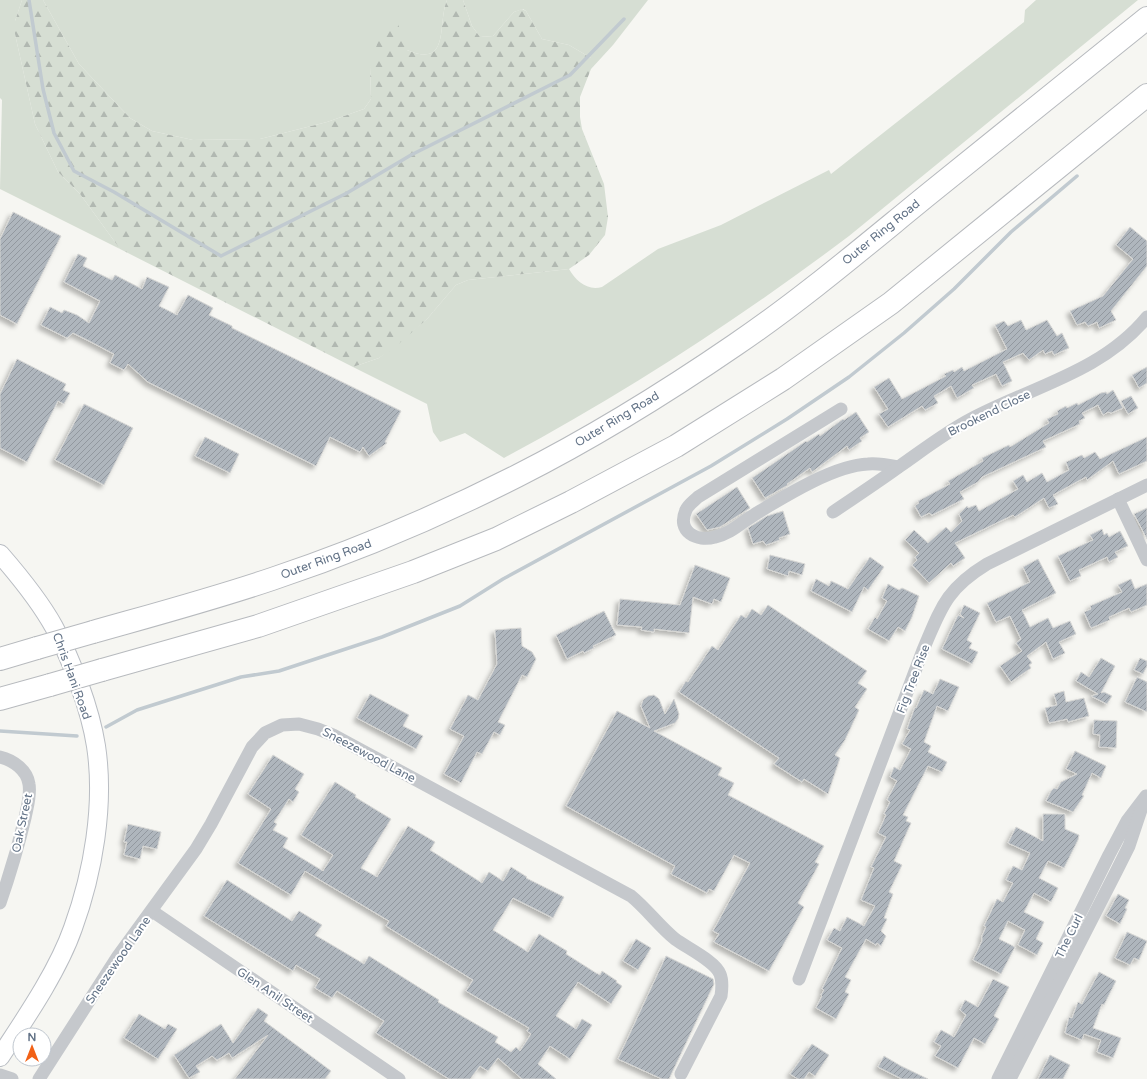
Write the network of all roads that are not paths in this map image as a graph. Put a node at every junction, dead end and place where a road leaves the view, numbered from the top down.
1 (1147, 18) edge
2 (1147, 95) edge
3 (1147, 317) edge
4 (840, 409) dead end
5 (898, 468) junction
6 (1147, 485) edge
7 (1118, 500) junction
8 (833, 512) dead end
9 (0, 554) edge
10 (1147, 560) edge
11 (0, 659) edge
12 (0, 699) edge
13 (0, 757) edge
14 (1146, 795) edge
15 (0, 903) edge
16 (152, 911) junction
17 (800, 979) dead end
18 (0, 1057) edge
19 (681, 1074) dead end
20 (0, 1075) edge
21 (12, 1079) edge
22 (40, 1079) edge
23 (399, 1079) edge
24 (998, 1079) edge
25 (1010, 1079) edge

1 - 11 highway, Outer Ring Road, bridge
2 - 12 highway, bridge
3 - 5 street, Brookend Close
4 - 5 street
5 - 8 street, Brookend Close
6 - 7 street, Fig Tree Rise
7 - 10 street
7 - 17 street, Fig Tree Rise
9 - 18 street, Chris Hani Road
13 - 15 street, Oak Street
14 - 24 street, The Curl
14 - 25 street, The Curl
16 - 19 street, Sneezewood Lane
16 - 22 street, Sneezewood Lane
16 - 23 street, Glen Anil Street
20 - 21 street

